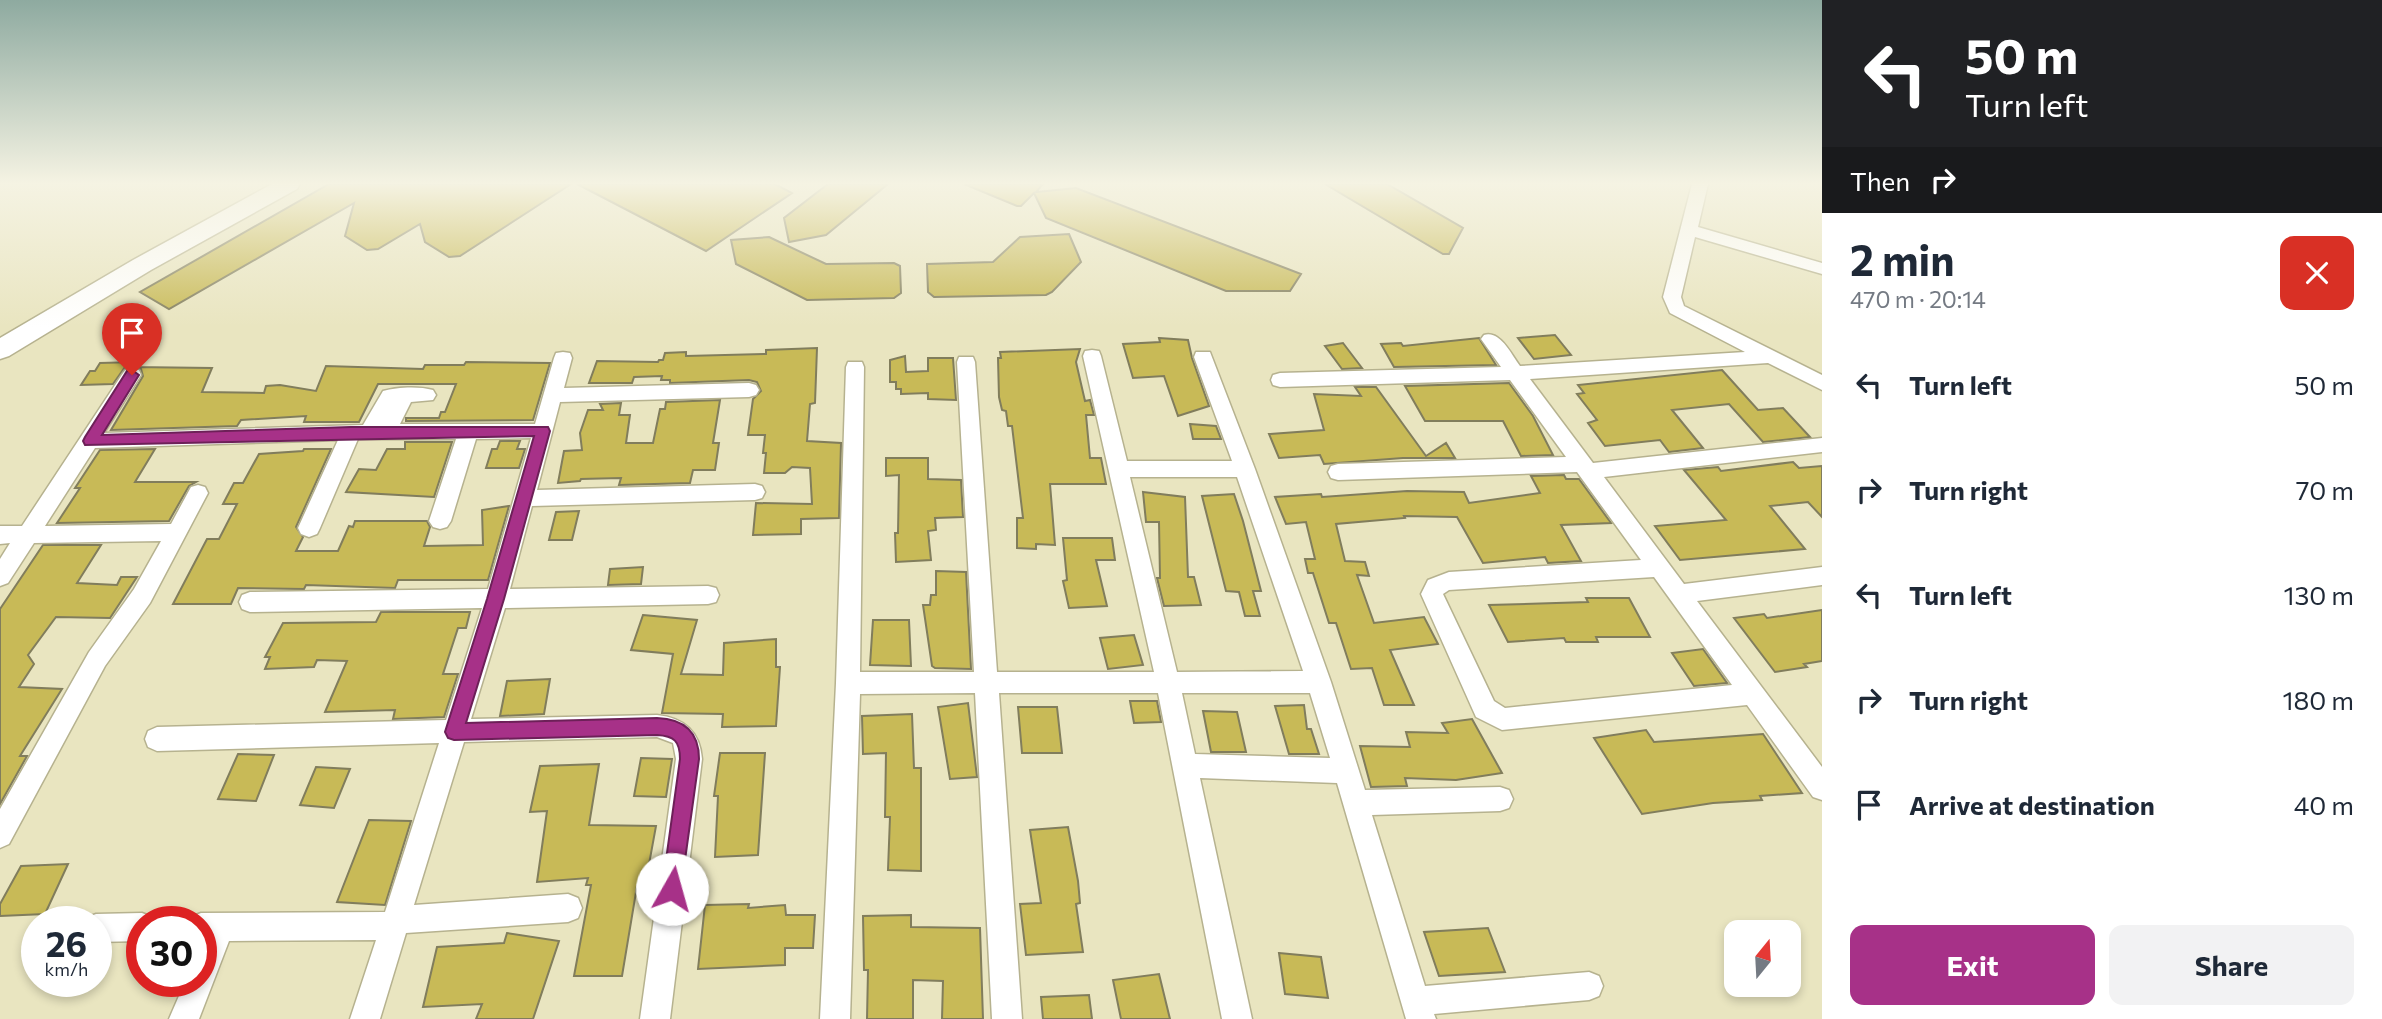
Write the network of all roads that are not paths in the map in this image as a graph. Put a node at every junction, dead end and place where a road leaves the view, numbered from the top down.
1 (175, 232) edge
2 (203, 232) edge
3 (1690, 232) edge
4 (1695, 232) edge
5 (1822, 269) edge
6 (0, 330) edge
7 (1490, 338) dead end
8 (0, 350) edge
9 (1092, 356) dead end
10 (1203, 357) dead end
11 (1767, 357) junction
12 (563, 358) dead end
13 (966, 362) dead end
14 (855, 367) dead end
15 (1515, 373) junction
16 (132, 375) dead end
17 (1280, 380) dead end
18 (1822, 383) edge
19 (749, 390) dead end
20 (405, 395) junction
21 (426, 395) dead end
22 (553, 396) junction
23 (392, 422) dead end
24 (468, 431) junction
25 (543, 431) junction
26 (360, 432) junction
27 (90, 441) junction
28 (1822, 444) edge
29 (1586, 467) junction
30 (1119, 469) junction
31 (1245, 469) junction
32 (1338, 472) dead end
33 (755, 492) dead end
34 (198, 493) dead end
35 (524, 498) junction
36 (440, 521) dead end
37 (309, 528) dead end
38 (177, 532) junction
39 (0, 535) edge
40 (29, 535) junction
41 (1658, 568) junction
42 (1822, 576) edge
43 (0, 578) edge
44 (1678, 594) junction
45 (708, 595) dead end
46 (496, 599) junction
47 (250, 602) dead end
48 (848, 682) junction
49 (984, 682) junction
50 (1168, 682) junction
51 (1319, 682) junction
52 (1752, 694) junction
53 (454, 732) junction
54 (157, 739) dead end
55 (1185, 766) junction
56 (1346, 771) junction
57 (1820, 783) edge
58 (1500, 799) dead end
59 (1356, 803) junction
60 (0, 835) edge
61 (568, 908) dead end
62 (395, 923) junction
63 (217, 927) edge
64 (1589, 986) dead end
65 (193, 997) edge
66 (1419, 1010) edge
67 (184, 1019) edge
68 (365, 1019) edge
69 (655, 1019) edge
70 (835, 1019) edge
71 (1007, 1019) edge
72 (1237, 1019) edge

1 - 6 street
2 - 8 street
3 - 11 street
4 - 5 street
7 - 15 street
9 - 30 street
10 - 31 street
11 - 15 street
11 - 18 street
12 - 22 street
13 - 49 street
14 - 48 street
15 - 17 street
15 - 29 street
16 - 27 street
19 - 22 street
20 - 21 street
20 - 23 street
20 - 26 street
22 - 25 street
24 - 25 street
24 - 26 street
24 - 36 street
25 - 35 street
26 - 27 street
26 - 37 street
27 - 40 street
28 - 29 street
29 - 32 street
29 - 41 street
30 - 31 street
30 - 50 street
31 - 51 street
33 - 35 street
34 - 38 street
35 - 46 street
38 - 40 street
38 - 60 street
39 - 40 street
40 - 43 street
41 - 44 street
41 - 52 street
42 - 44 street
44 - 52 street
45 - 46 street
46 - 47 street
46 - 53 street
48 - 49 street
48 - 70 street
49 - 50 street
49 - 71 street
50 - 51 street
50 - 55 street
51 - 56 street
52 - 57 street
53 - 54 street
53 - 62 street
53 - 69 street
55 - 56 street
55 - 72 street
56 - 59 street
58 - 59 street
59 - 66 street
61 - 62 street
62 - 63 street
62 - 68 street
64 - 66 street
65 - 67 street

